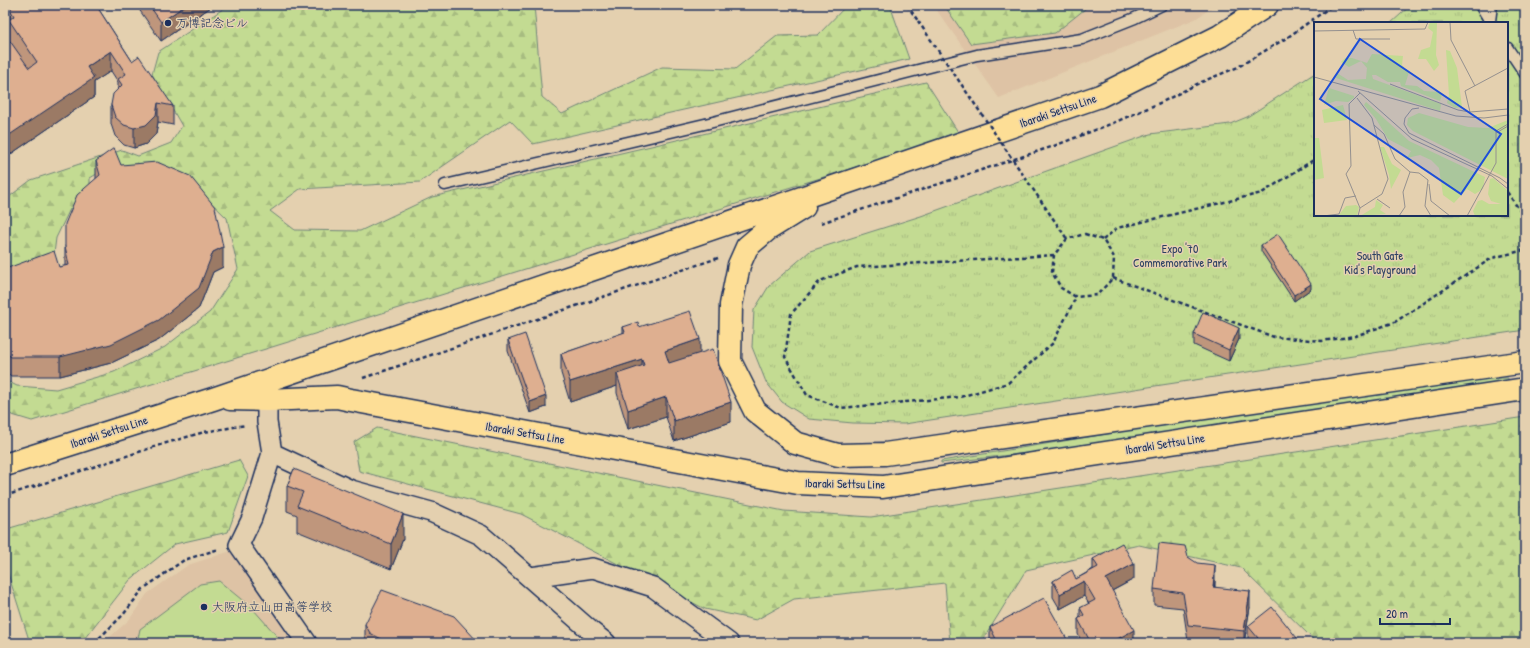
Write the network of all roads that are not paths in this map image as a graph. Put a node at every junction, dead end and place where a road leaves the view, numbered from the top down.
1 (1162, 5) edge
2 (1267, 5) edge
3 (1480, 5) edge
4 (1492, 5) edge
5 (1490, 22) edge
6 (1508, 48) edge
7 (1525, 74) edge
8 (445, 185) dead end
9 (835, 188) junction
10 (1525, 362) edge
11 (1525, 389) edge
12 (213, 399) junction
13 (267, 400) junction
14 (272, 453) junction
15 (5, 465) edge
16 (530, 578) junction
17 (308, 643) edge
18 (606, 643) edge
19 (729, 643) edge

1 - 8 lane
2 - 9 main road, Ibaraki Settsu Line
3 - 5 lane
4 - 5 lane
6 - 7 lane
9 - 10 main road, Ibaraki Settsu Line
9 - 12 main road, Ibaraki Settsu Line
11 - 13 main road, Ibaraki Settsu Line
12 - 13 main road, Ibaraki Settsu Line
12 - 15 main road, Ibaraki Settsu Line
13 - 14 street
14 - 16 street
14 - 17 street
16 - 18 street
16 - 19 street

